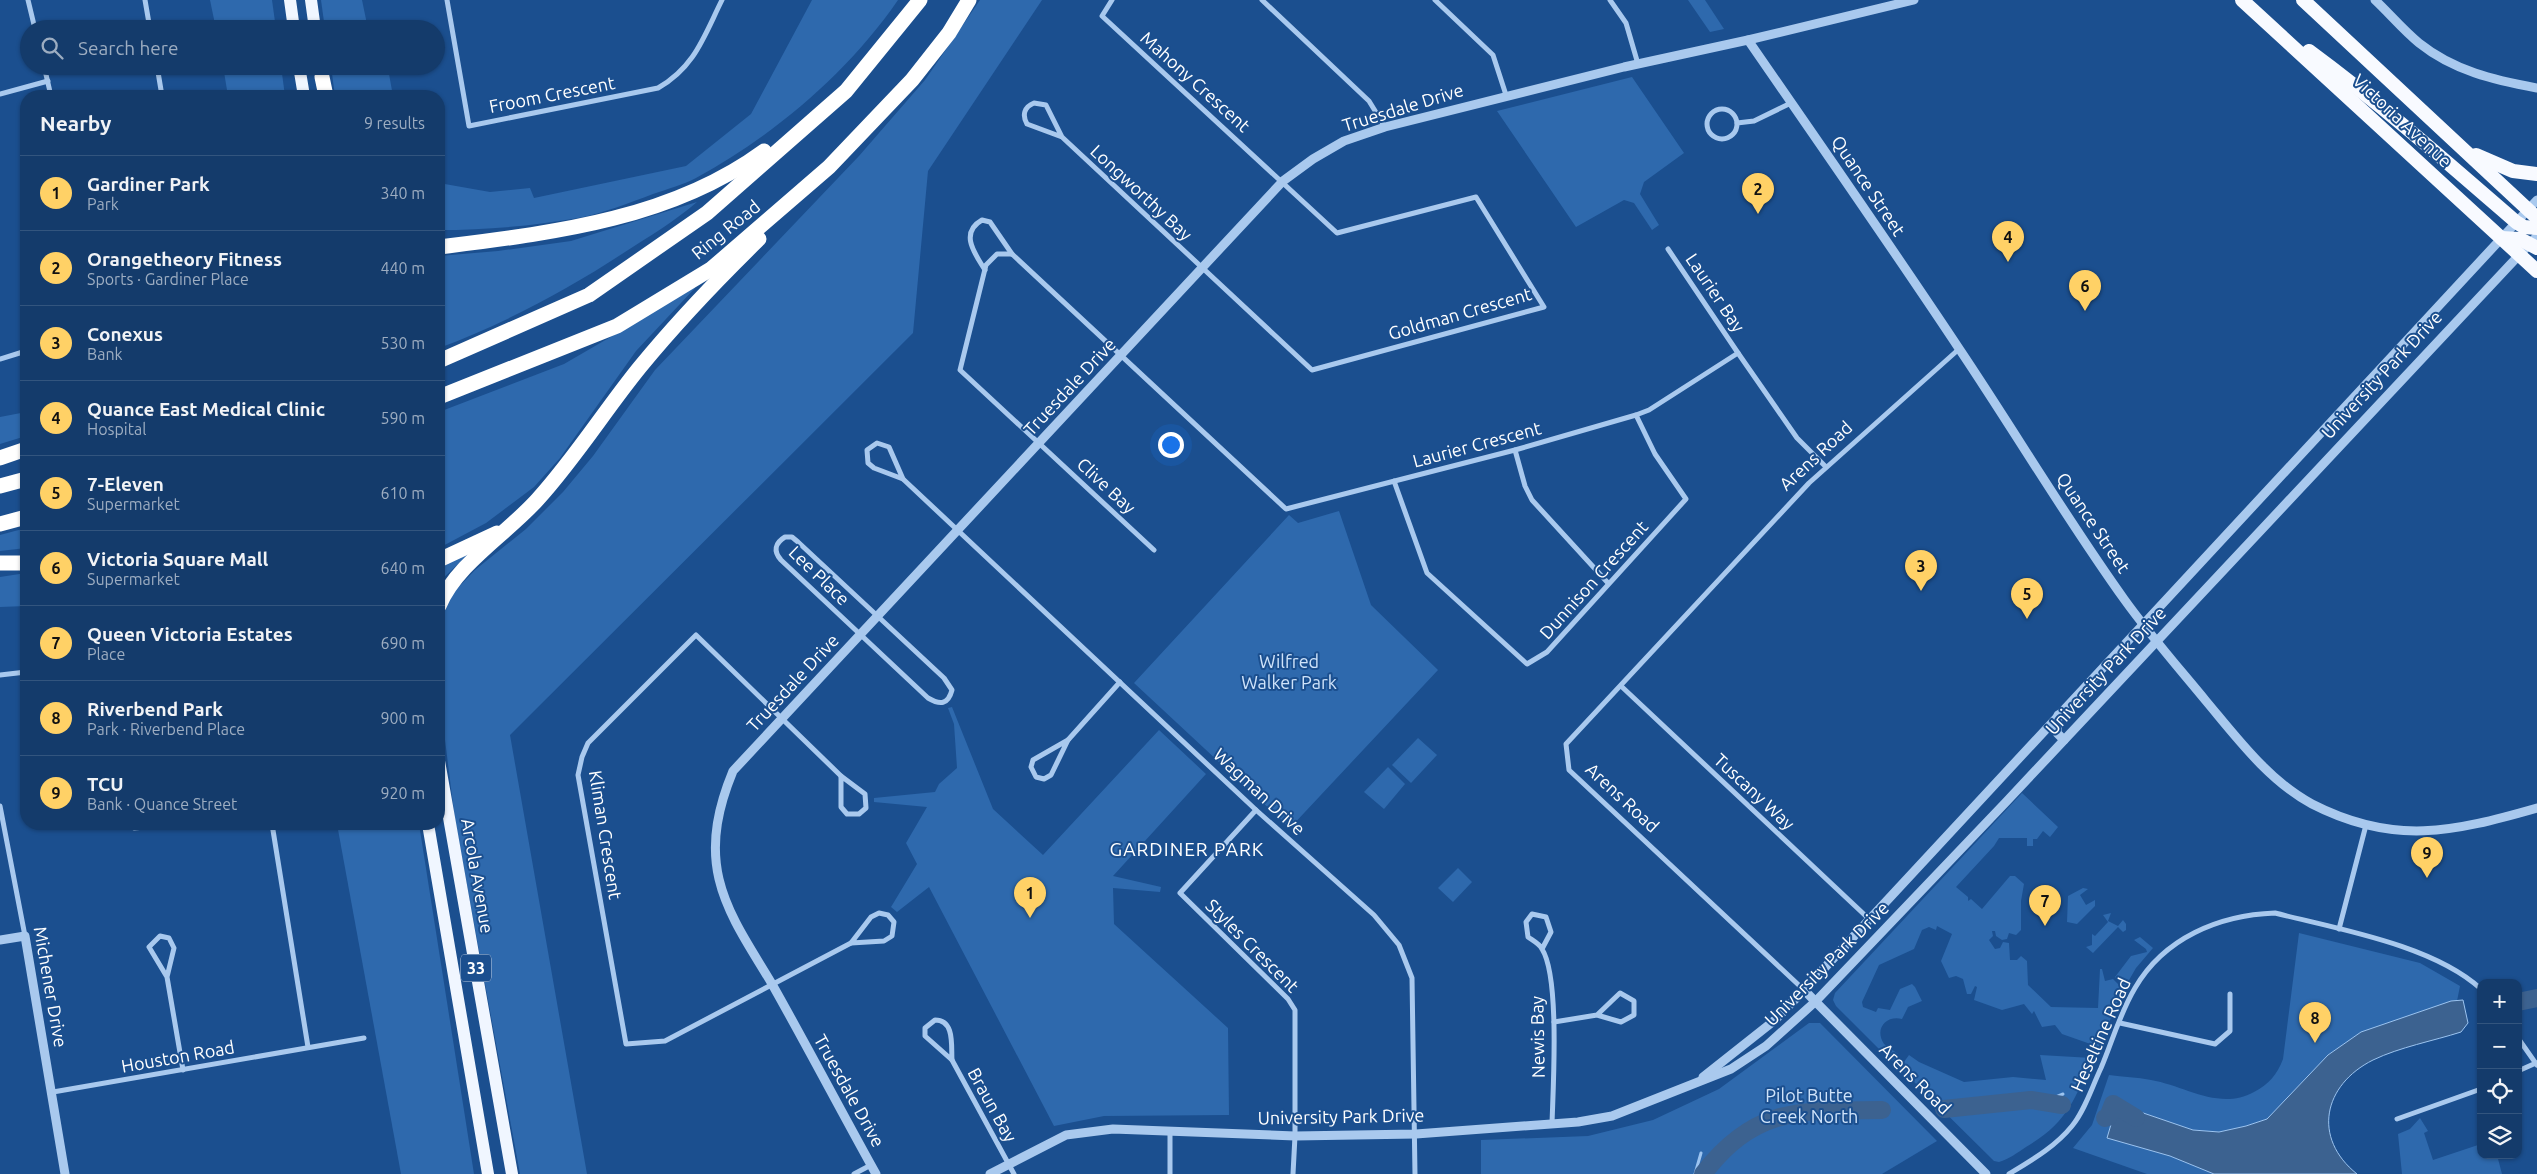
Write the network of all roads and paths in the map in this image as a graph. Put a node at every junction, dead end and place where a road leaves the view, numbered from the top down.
1 (28, 0) edge
2 (145, 0) edge
3 (290, 0) edge
4 (311, 0) edge
5 (447, 0) edge
6 (722, 0) edge
7 (920, 0) edge
8 (969, 0) edge
9 (1112, 0) edge
10 (1262, 0) edge
11 (1610, 0) edge
12 (1914, 0) edge
13 (2303, 0) edge
14 (2375, 0) edge
15 (1439, 1) edge
16 (2245, 3) edge
17 (33, 20) edge
18 (148, 20) edge
19 (293, 20) edge
20 (314, 20) edge
21 (1748, 40) junction
22 (1638, 64) junction
23 (46, 75) edge
24 (158, 75) edge
25 (300, 75) edge
26 (322, 75) edge
27 (48, 81) junction
28 (2537, 88) edge
29 (50, 90) edge
30 (161, 90) edge
31 (303, 90) edge
32 (324, 90) edge
33 (846, 91) junction
34 (0, 94) edge
35 (1506, 95) junction
36 (1791, 103) junction
37 (1737, 123) junction
38 (1386, 127) junction
39 (1062, 137) junction
40 (2464, 150) junction
41 (829, 167) junction
42 (2537, 174) edge
43 (1283, 181) junction
44 (2534, 209) edge
45 (2516, 222) junction
46 (2537, 228) edge
47 (445, 236) edge
48 (527, 236) junction
49 (2501, 238) junction
50 (2535, 242) edge
51 (445, 246) edge
52 (1668, 249) dead end
53 (1012, 254) junction
54 (2519, 255) junction
55 (1202, 268) junction
56 (985, 270) junction
57 (2537, 271) edge
58 (1959, 349) junction
59 (20, 352) edge
60 (1738, 353) junction
61 (1121, 356) junction
62 (445, 358) edge
63 (0, 359) edge
64 (445, 396) edge
65 (1636, 415) junction
66 (1040, 444) junction
67 (1515, 450) junction
68 (20, 451) edge
69 (0, 458) edge
70 (1826, 467) junction
71 (903, 479) junction
72 (20, 481) edge
73 (1394, 481) junction
74 (0, 486) edge
75 (20, 518) edge
76 (0, 524) edge
77 (510, 527) junction
78 (958, 530) junction
79 (1154, 550) dead end
80 (445, 557) edge
81 (20, 562) edge
82 (0, 563) edge
83 (1608, 583) junction
84 (445, 597) edge
85 (877, 616) junction
86 (2143, 625) junction
87 (860, 634) junction
88 (2157, 641) junction
89 (20, 673) edge
90 (0, 675) edge
91 (1120, 682) junction
92 (1620, 686) junction
93 (2058, 715) junction
94 (782, 720) junction
95 (1068, 740) junction
96 (2064, 740) junction
97 (841, 776) junction
98 (445, 795) edge
99 (0, 806) edge
100 (2537, 808) edge
101 (1256, 810) junction
102 (2366, 825) junction
103 (273, 830) edge
104 (429, 830) edge
105 (1869, 919) junction
106 (2339, 930) junction
107 (25, 936) junction
108 (0, 940) edge
109 (851, 943) junction
110 (1542, 948) junction
111 (167, 977) junction
112 (772, 984) junction
113 (2477, 985) edge
114 (1804, 990) junction
115 (2230, 994) dead end
116 (1816, 1001) junction
117 (1597, 1015) junction
118 (1554, 1022) junction
119 (2120, 1023) junction
120 (364, 1038) dead end
121 (2522, 1044) edge
122 (308, 1047) junction
123 (952, 1060) junction
124 (2536, 1064) edge
125 (2522, 1069) edge
126 (183, 1070) junction
127 (1696, 1083) junction
128 (2477, 1090) edge
129 (53, 1092) junction
130 (2397, 1118) dead end
131 (1552, 1125) junction
132 (1170, 1132) junction
133 (1416, 1134) junction
134 (1295, 1136) junction
135 (1008, 1163) junction
136 (871, 1165) junction
137 (66, 1174) edge
138 (488, 1174) edge
139 (512, 1174) edge
140 (854, 1174) edge
141 (876, 1174) edge
142 (990, 1174) edge
143 (1014, 1174) edge
144 (1170, 1174) edge
145 (1293, 1174) edge
146 (1415, 1174) edge
147 (1986, 1174) edge
148 (2009, 1174) edge

1 - 17 street
2 - 18 street
3 - 19 main road
4 - 20 main road
5 - 6 street, Froom Crescent
7 - 33 highway, Ring Road
8 - 41 highway, Ring Road
9 - 43 street, Mahony Crescent
10 - 38 street
11 - 22 street
12 - 21 street, Truesdale Drive
13 - 40 highway, Victoria Avenue
14 - 28 street
15 - 35 street
16 - 45 highway
16 - 49 highway, Victoria Avenue
21 - 22 street, Truesdale Drive
21 - 36 street, Quance Street
22 - 35 street, Truesdale Drive
23 - 27 street
24 - 30 street
25 - 31 main road
26 - 32 highway
27 - 29 street
27 - 34 street
33 - 48 highway
33 - 62 highway, Ring Road
35 - 38 street, Truesdale Drive
36 - 37 street
36 - 58 street, Quance Street
37 - 37 street
38 - 43 street, Truesdale Drive
39 - 39 street, Longworthy Bay
39 - 55 street, Longworthy Bay
40 - 42 highway
40 - 44 highway, Victoria Avenue
41 - 64 highway, Ring Road
41 - 77 highway
43 - 55 street, Truesdale Drive
43 - 55 street, Goldman Crescent
44 - 45 street, University Park Drive
45 - 46 highway
45 - 49 street, University Park Drive
47 - 48 highway
48 - 51 highway
49 - 50 highway
49 - 54 highway, Victoria Avenue
49 - 86 street, University Park Drive
50 - 54 street, University Park Drive
52 - 60 street, Laurier Bay
53 - 56 street
53 - 56 street
53 - 61 street
54 - 57 highway, Victoria Avenue
54 - 88 street, University Park Drive
55 - 61 street, Truesdale Drive
56 - 66 street, Clive Bay
58 - 70 street, Arens Road
58 - 86 street, Quance Street
59 - 63 street
60 - 65 street, Laurier Crescent
60 - 70 street
61 - 66 street, Truesdale Drive
61 - 73 street, Laurier Crescent
65 - 67 street, Laurier Crescent
65 - 83 street, Dunnison Crescent
66 - 78 street, Truesdale Drive
66 - 79 street, Clive Bay
67 - 73 street, Laurier Crescent
67 - 83 street
68 - 69 highway
70 - 92 street, Arens Road
71 - 71 street
71 - 78 street, Wagman Drive
72 - 74 highway
73 - 83 street, Dunnison Crescent
75 - 76 highway
77 - 80 highway
77 - 84 highway
78 - 85 street, Truesdale Drive
78 - 91 street, Wagman Drive
81 - 82 highway
85 - 87 street, Truesdale Drive
85 - 87 street
85 - 87 street, Lee Place
86 - 88 street, Quance Street
86 - 93 street, University Park Drive
87 - 94 street, Truesdale Drive
88 - 96 street, University Park Drive
88 - 102 street, Quance Street
89 - 90 street
91 - 95 street
91 - 101 street, Wagman Drive
92 - 105 street, Tuscany Way
92 - 114 street, Arens Road
93 - 96 street
93 - 105 street, University Park Drive
94 - 97 street
94 - 112 street, Truesdale Drive
94 - 112 street, Kliman Crescent
95 - 95 street
96 - 116 street, University Park Drive
97 - 97 street
98 - 139 main road, Arcola Avenue / 33
99 - 107 street, Michener Drive
100 - 102 street, Quance Street
101 - 133 street, Wagman Drive
101 - 134 street, Styles Crescent
102 - 106 street
103 - 122 street
104 - 138 main road, 33
105 - 114 street, University Park Drive
106 - 113 street, Heseltine Road
106 - 119 street, Heseltine Road
107 - 108 street
107 - 129 street, Michener Drive
109 - 109 street
109 - 112 street
110 - 110 street, Newis Bay
110 - 118 street, Newis Bay
111 - 111 street
111 - 126 street
112 - 136 street, Truesdale Drive
114 - 116 street, Arens Road
114 - 127 street, University Park Drive
115 - 119 street
116 - 127 street, University Park Drive
116 - 147 street, Arens Road
117 - 117 street
117 - 118 street
118 - 131 street, Newis Bay
119 - 148 street, Heseltine Road
120 - 122 street, Houston Road
121 - 124 street
122 - 126 street, Houston Road
123 - 123 street, Braun Bay
123 - 135 street, Braun Bay
124 - 125 street
126 - 129 street, Houston Road
127 - 131 street, University Park Drive
128 - 130 street
129 - 137 street, Michener Drive
131 - 133 street, University Park Drive
132 - 134 street, University Park Drive
132 - 135 street, University Park Drive
132 - 144 street
133 - 134 street, University Park Drive
133 - 146 street, Wagman Drive
134 - 145 street
135 - 142 street, University Park Drive
135 - 143 street, Braun Bay
136 - 140 street
136 - 141 street, Truesdale Drive

